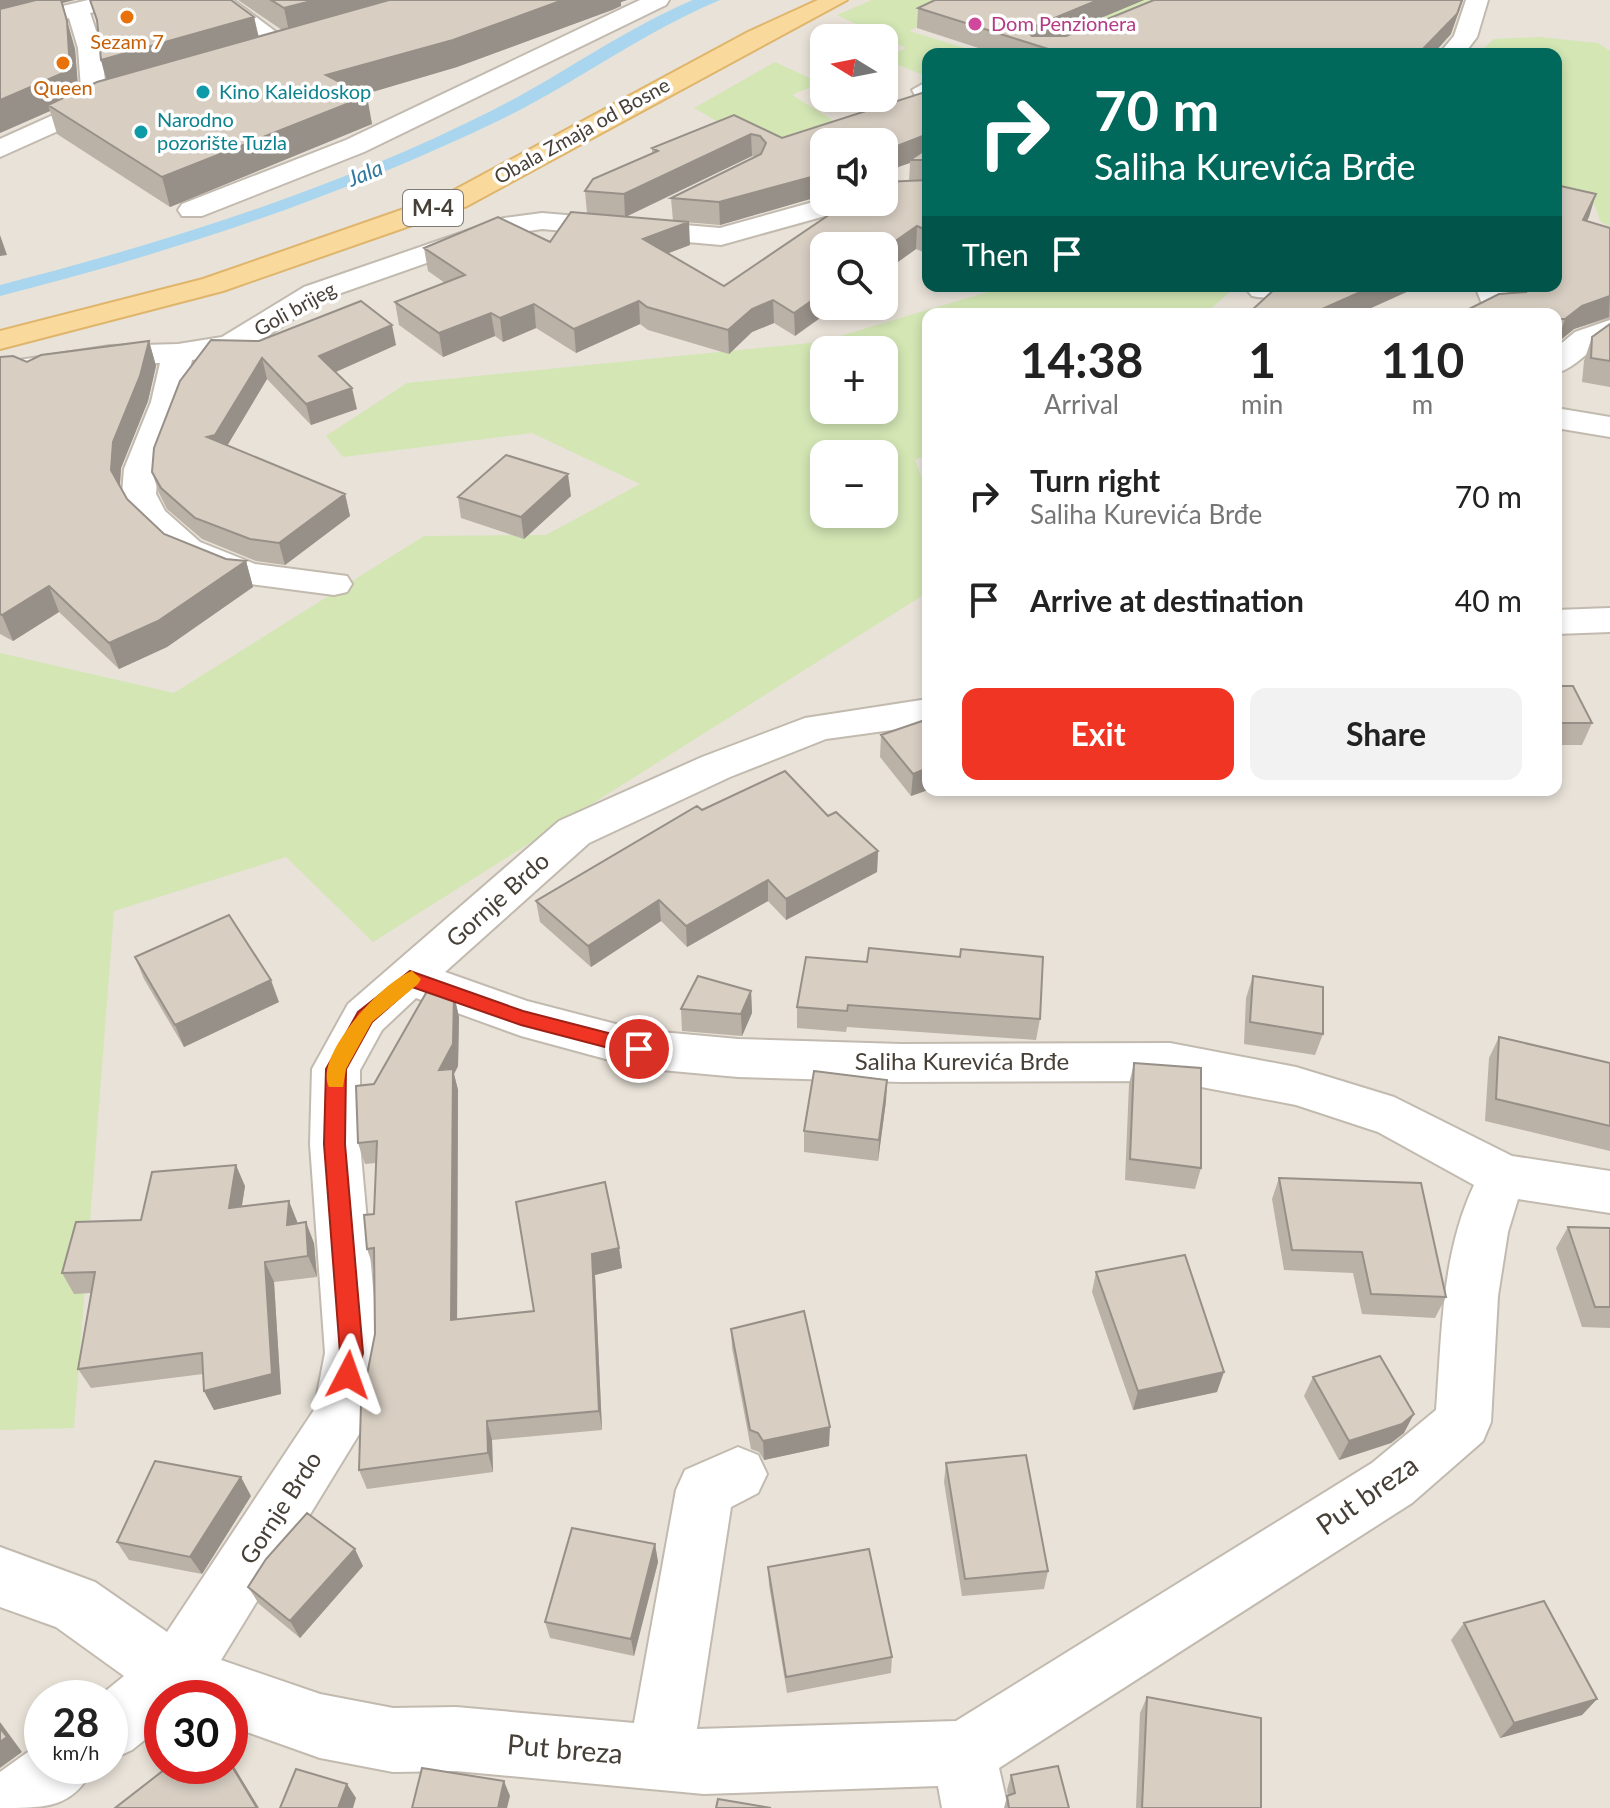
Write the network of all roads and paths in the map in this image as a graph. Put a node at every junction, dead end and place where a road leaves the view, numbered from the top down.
1 (218, 0) edge
2 (658, 0) edge
3 (794, 0) edge
4 (836, 0) edge
5 (1477, 0) edge
6 (109, 1) edge
7 (78, 11) junction
8 (0, 28) edge
9 (316, 40) edge
10 (1456, 48) edge
11 (287, 49) junction
12 (257, 57) edge
13 (125, 95) edge
14 (95, 103) junction
15 (0, 149) edge
16 (672, 208) edge
17 (192, 210) dead end
18 (810, 212) edge
19 (632, 228) junction
20 (0, 318) edge
21 (1610, 329) edge
22 (0, 340) edge
23 (178, 353) junction
24 (1562, 359) edge
25 (0, 372) edge
26 (1562, 419) edge
27 (1610, 427) edge
28 (334, 584) dead end
29 (1610, 620) edge
30 (1562, 622) edge
31 (922, 713) edge
32 (410, 978) junction
33 (1503, 1176) junction
34 (1610, 1192) edge
35 (738, 1474) dead end
36 (0, 1577) edge
37 (175, 1675) junction
38 (128, 1713) edge
39 (660, 1758) junction
40 (969, 1781) edge
41 (38, 1784) edge
42 (6, 1808) edge

1 - 11 street
2 - 17 street
3 - 20 main road, Obala Zmaja od Bosne / M-4
4 - 22 main road, Obala Zmaja od Bosne / M-4
5 - 10 street
6 - 7 street
7 - 8 street
7 - 14 street
9 - 11 street
11 - 12 street
13 - 14 street
14 - 15 street
16 - 19 street
18 - 19 street, Goli brijeg
19 - 23 street, Goli brijeg
21 - 24 street
23 - 25 street, Goli brijeg
23 - 28 street
26 - 27 street
29 - 30 street
31 - 32 street, Gornje Brdo
32 - 33 street, Saliha Kurevića Brđe
32 - 37 street, Gornje Brdo
33 - 34 street
33 - 40 street, Put breza
35 - 39 street
36 - 37 street, Put breza
37 - 38 street, Gornje Brdo
37 - 39 street, Put breza
39 - 40 street, Put breza
41 - 42 street

